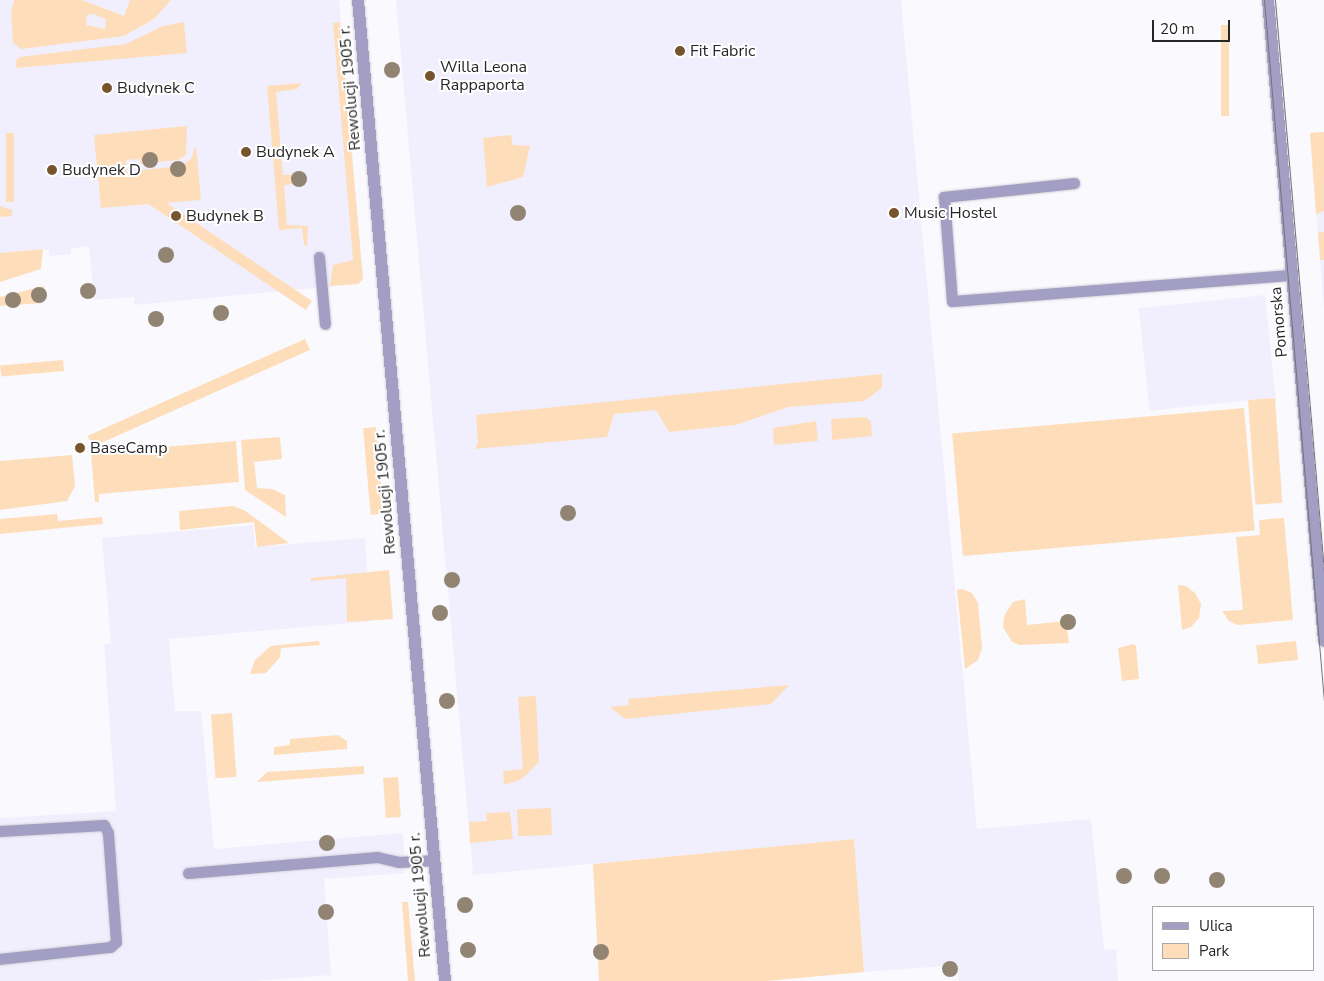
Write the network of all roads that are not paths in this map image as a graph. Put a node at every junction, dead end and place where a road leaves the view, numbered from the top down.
1 (358, 0) edge
2 (1268, 0) edge
3 (1074, 183) dead end
4 (319, 257) dead end
5 (1291, 275) junction
6 (325, 324) dead end
7 (1324, 641) edge
8 (0, 831) edge
9 (433, 860) junction
10 (188, 872) dead end
11 (0, 959) edge
12 (445, 981) edge

1 - 9 street, Rewolucji 1905 r.
2 - 5 street, Pomorska
3 - 5 lane
4 - 6 lane
5 - 7 street, Pomorska
8 - 11 lane
9 - 10 lane
9 - 12 street, Rewolucji 1905 r.

